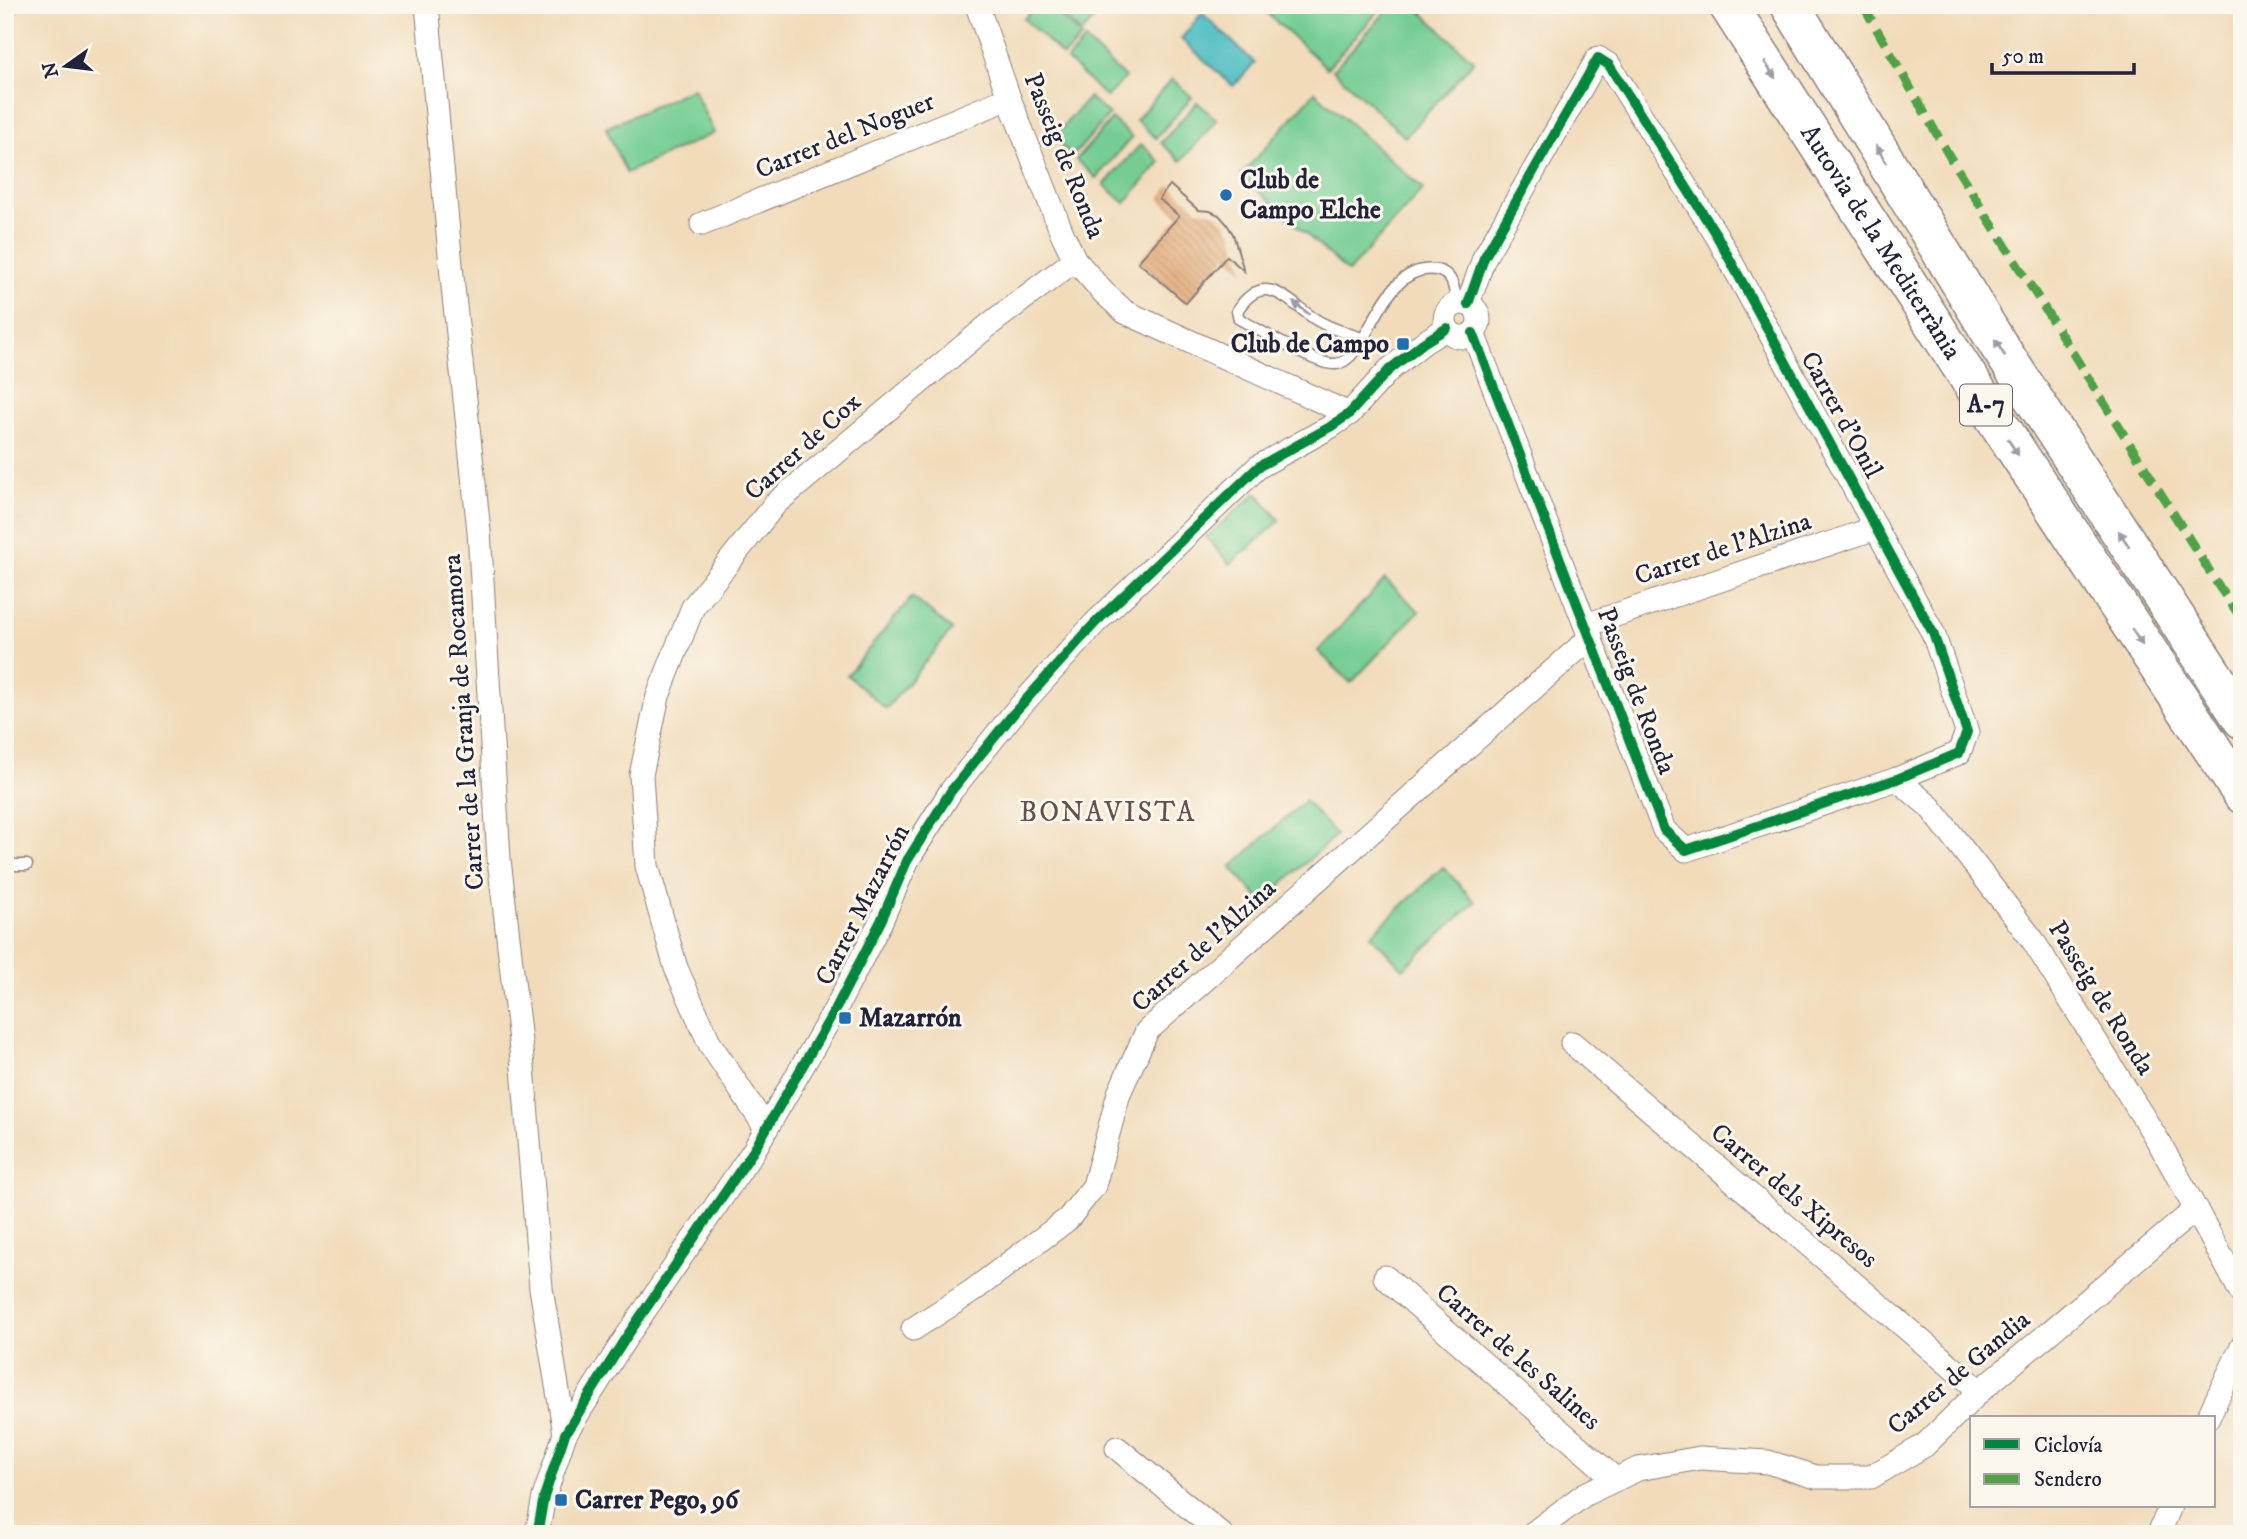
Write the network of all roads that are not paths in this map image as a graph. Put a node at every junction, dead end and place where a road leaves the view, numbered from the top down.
1 (427, 5) edge
2 (976, 5) edge
3 (1790, 5) edge
4 (1730, 8) edge
5 (1009, 99) junction
6 (702, 224) dead end
7 (1075, 260) junction
8 (1462, 304) junction
9 (1447, 328) junction
10 (1473, 333) junction
11 (1362, 338) junction
12 (1349, 414) junction
13 (1876, 528) junction
14 (1589, 631) junction
15 (2242, 719) edge
16 (1897, 779) junction
17 (2242, 794) edge
18 (5, 865) edge
19 (27, 865) dead end
20 (1572, 1043) dead end
21 (766, 1128) junction
22 (2196, 1209) junction
23 (1385, 1277) dead end
24 (2242, 1294) edge
25 (914, 1329) dead end
26 (2242, 1346) edge
27 (1980, 1391) junction
28 (2209, 1416) edge
29 (565, 1434) junction
30 (1117, 1448) dead end
31 (1615, 1479) junction
32 (2169, 1508) edge
33 (537, 1534) edge
34 (1221, 1534) edge
35 (1532, 1534) edge
36 (2159, 1534) edge

1 - 29 street, Carrer de la Granja de Rocamora
2 - 5 street, Passeig de Ronda
15 -> 3 highway, Autovia de la Mediterrània / A-7
4 -> 17 highway, Autovia de la Mediterrània / A-7
5 - 6 street, Carrer del Noguer
5 - 7 street, Passeig de Ronda
7 - 12 street, Passeig de Ronda
7 - 21 street, Carrer de Cox
8 - 9 street
8 - 10 street
8 - 11 lane
8 - 13 street, Carrer d'Onil
9 - 10 street
9 - 12 street
10 - 14 street, Passeig de Ronda
11 -> 11 lane
12 - 21 street, Carrer Mazarrón
13 - 14 street, Carrer de l'Alzina
13 - 16 street, Carrer d'Onil
14 - 16 street, Passeig de Ronda
14 - 25 street, Carrer de l'Alzina
16 - 22 street, Passeig de Ronda
18 - 19 lane
20 - 27 street, Carrer dels Xipresos
21 - 29 street, Carrer Mazarrón
22 - 24 street, Passeig de Ronda
22 - 27 street, Carrer de Gandia
23 - 31 street, Carrer de les Salines
26 - 28 street
27 - 31 street, Carrer de Gandia
29 - 33 street
30 - 34 street
31 - 35 street, Carrer de Gandia
32 - 36 street

